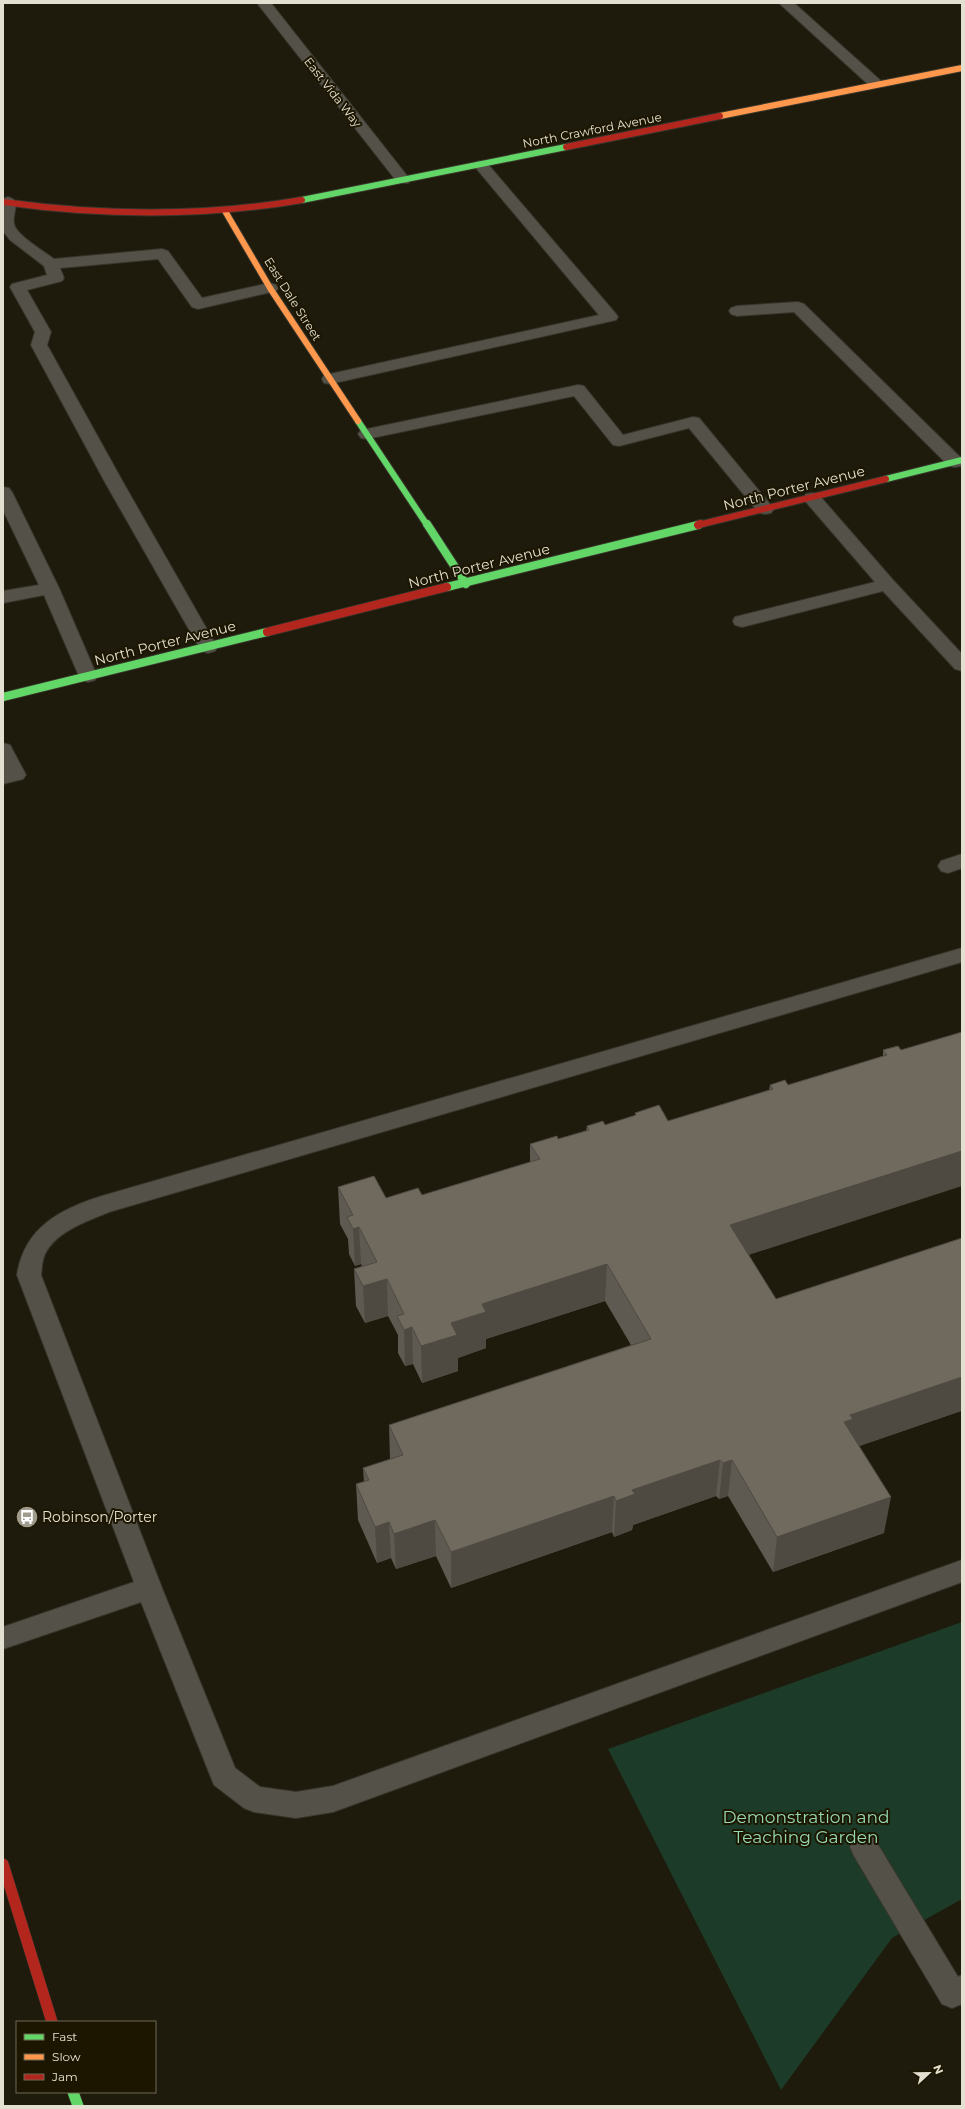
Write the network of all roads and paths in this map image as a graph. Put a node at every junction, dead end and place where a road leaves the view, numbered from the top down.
1 (264, 3) edge
2 (786, 3) edge
3 (962, 68) edge
4 (876, 84) junction
5 (481, 165) junction
6 (403, 180) junction
7 (5, 202) edge
8 (226, 211) junction
9 (51, 264) junction
10 (270, 288) junction
11 (737, 311) dead end
12 (330, 379) junction
13 (367, 434) junction
14 (958, 461) edge
15 (3, 492) edge
16 (812, 498) junction
17 (765, 509) junction
18 (466, 584) junction
19 (887, 584) junction
20 (50, 588) junction
21 (3, 597) edge
22 (742, 622) dead end
23 (208, 647) junction
24 (962, 664) edge
25 (88, 676) junction
26 (3, 697) edge
27 (3, 749) edge
28 (9, 777) edge
29 (3, 794) edge
30 (962, 955) edge
31 (962, 1571) edge
32 (149, 1588) junction
33 (3, 1638) edge
34 (864, 1847) dead end
35 (3, 1864) edge
36 (962, 1990) edge
37 (52, 2021) edge
38 (73, 2093) edge
39 (78, 2106) edge

1 - 6 street, East Vida Way
2 - 4 street
3 - 4 street, North Crawford Avenue
4 - 5 street, North Crawford Avenue
5 - 6 street, North Crawford Avenue
5 - 12 street
6 - 8 street, North Crawford Avenue
7 - 8 street
7 - 9 street
8 - 10 street, East Dale Street
9 - 10 street
9 - 23 street
10 - 12 street, East Dale Street
11 - 14 street
12 - 13 street, East Dale Street
13 - 17 street
13 - 18 street, East Dale Street
14 - 16 street, North Porter Avenue
15 - 20 street
16 - 17 street, North Porter Avenue
16 - 19 street
17 - 18 street, North Porter Avenue
18 - 23 street, North Porter Avenue
19 - 22 street
19 - 24 street
20 - 21 street
20 - 25 street
23 - 25 street, North Porter Avenue
25 - 26 street, North Porter Avenue
27 - 28 street
28 - 29 street
30 - 32 street
31 - 32 street
32 - 33 street
34 - 36 street
35 - 37 street
38 - 39 street

